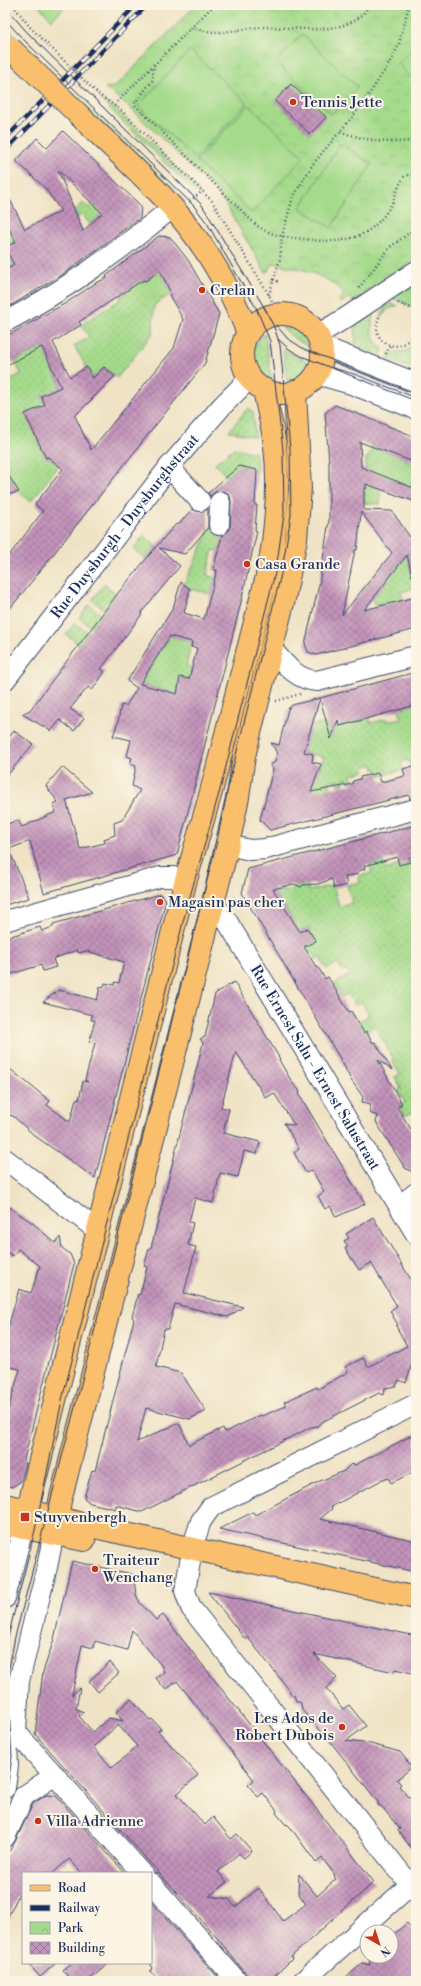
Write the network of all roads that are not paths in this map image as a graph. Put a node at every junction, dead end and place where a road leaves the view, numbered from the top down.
1 (7, 46) edge
2 (172, 208) junction
3 (416, 271) edge
4 (5, 322) edge
5 (248, 332) junction
6 (319, 340) junction
7 (316, 374) junction
8 (416, 383) edge
9 (257, 384) junction
10 (295, 391) junction
11 (416, 409) edge
12 (169, 467) junction
13 (213, 511) dead end
14 (272, 648) junction
15 (416, 656) edge
16 (6, 678) edge
17 (416, 809) edge
18 (228, 845) junction
19 (185, 883) junction
20 (213, 904) junction
21 (5, 921) edge
22 (5, 1159) edge
23 (416, 1192) edge
24 (399, 1206) junction
25 (97, 1230) junction
26 (416, 1234) edge
27 (416, 1404) edge
28 (5, 1505) edge
29 (18, 1521) edge
30 (56, 1526) junction
31 (191, 1555) junction
32 (5, 1598) edge
33 (416, 1598) edge
34 (416, 1611) edge
35 (9, 1724) edge
36 (55, 1775) junction
37 (5, 1788) edge
38 (5, 1837) edge
39 (141, 1872) edge
40 (152, 1884) edge
41 (414, 1886) edge
42 (237, 1981) edge
43 (303, 1981) edge

1 - 2 main road, bridge
2 - 4 street
2 - 5 main road
3 - 6 street
5 - 6 main road
5 - 9 main road
6 - 7 main road
6 - 8 street
7 - 10 main road
7 - 11 street
9 - 10 main road
9 - 12 street, Rue Duysburgh - Duysburghstraat
9 - 19 main road
10 - 14 main road
12 - 13 street
12 - 16 street, Rue Duysburgh - Duysburghstraat
14 - 15 street
14 - 18 main road
17 - 18 street
18 - 20 main road
19 - 20 main road
19 - 21 street
19 - 25 main road
20 - 24 street, Rue Ernest Salu - Ernest Salustraat
20 - 30 main road
22 - 25 street
23 - 24 street
24 - 26 street, Rue Ernest Salu - Ernest Salustraat
25 - 29 main road
27 - 31 street
28 - 29 main road
29 - 30 main road
29 - 32 street
30 - 31 main road
30 - 35 street
31 - 33 main road
31 - 34 main road
31 - 41 street
35 - 36 street
35 - 37 street
36 - 38 street
36 - 39 street
40 - 42 street
41 - 43 street

